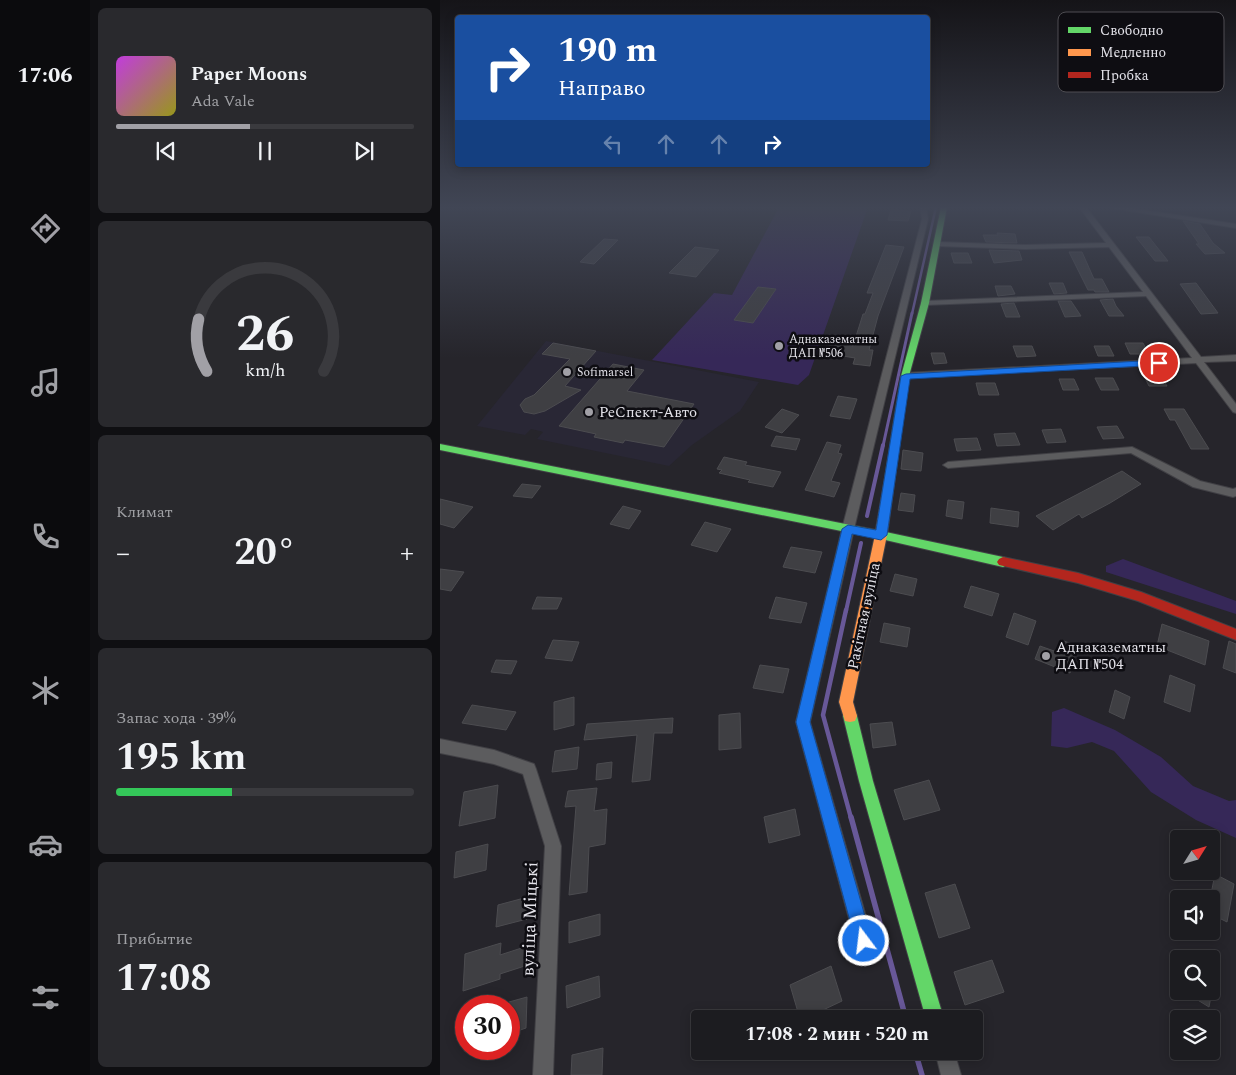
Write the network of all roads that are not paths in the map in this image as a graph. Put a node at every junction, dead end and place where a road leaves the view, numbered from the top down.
1 (916, 257) edge
2 (934, 257) edge
3 (1120, 257) edge
4 (1148, 294) junction
5 (925, 303) junction
6 (1236, 358) edge
7 (1198, 361) junction
8 (906, 376) junction
9 (1236, 410) edge
10 (440, 448) edge
11 (948, 465) dead end
12 (1236, 492) edge
13 (848, 529) junction
14 (881, 535) junction
15 (1236, 635) edge
16 (440, 746) edge
17 (864, 941) dead end
18 (932, 1010) edge
19 (947, 1060) edge
20 (543, 1075) edge
21 (951, 1075) edge

1 - 13 street
2 - 5 street, Ракітная вуліца
3 - 4 street
4 - 5 street
4 - 7 street
5 - 8 street, Ракітная вуліца
6 - 7 street
7 - 8 street
7 - 9 street
8 - 14 street, Ракітная вуліца
10 - 13 street
11 - 12 street
13 - 14 street
13 - 17 street
14 - 15 street
14 - 18 street, Ракітная вуліца
16 - 20 street, вуліца Міцькі
19 - 21 street

